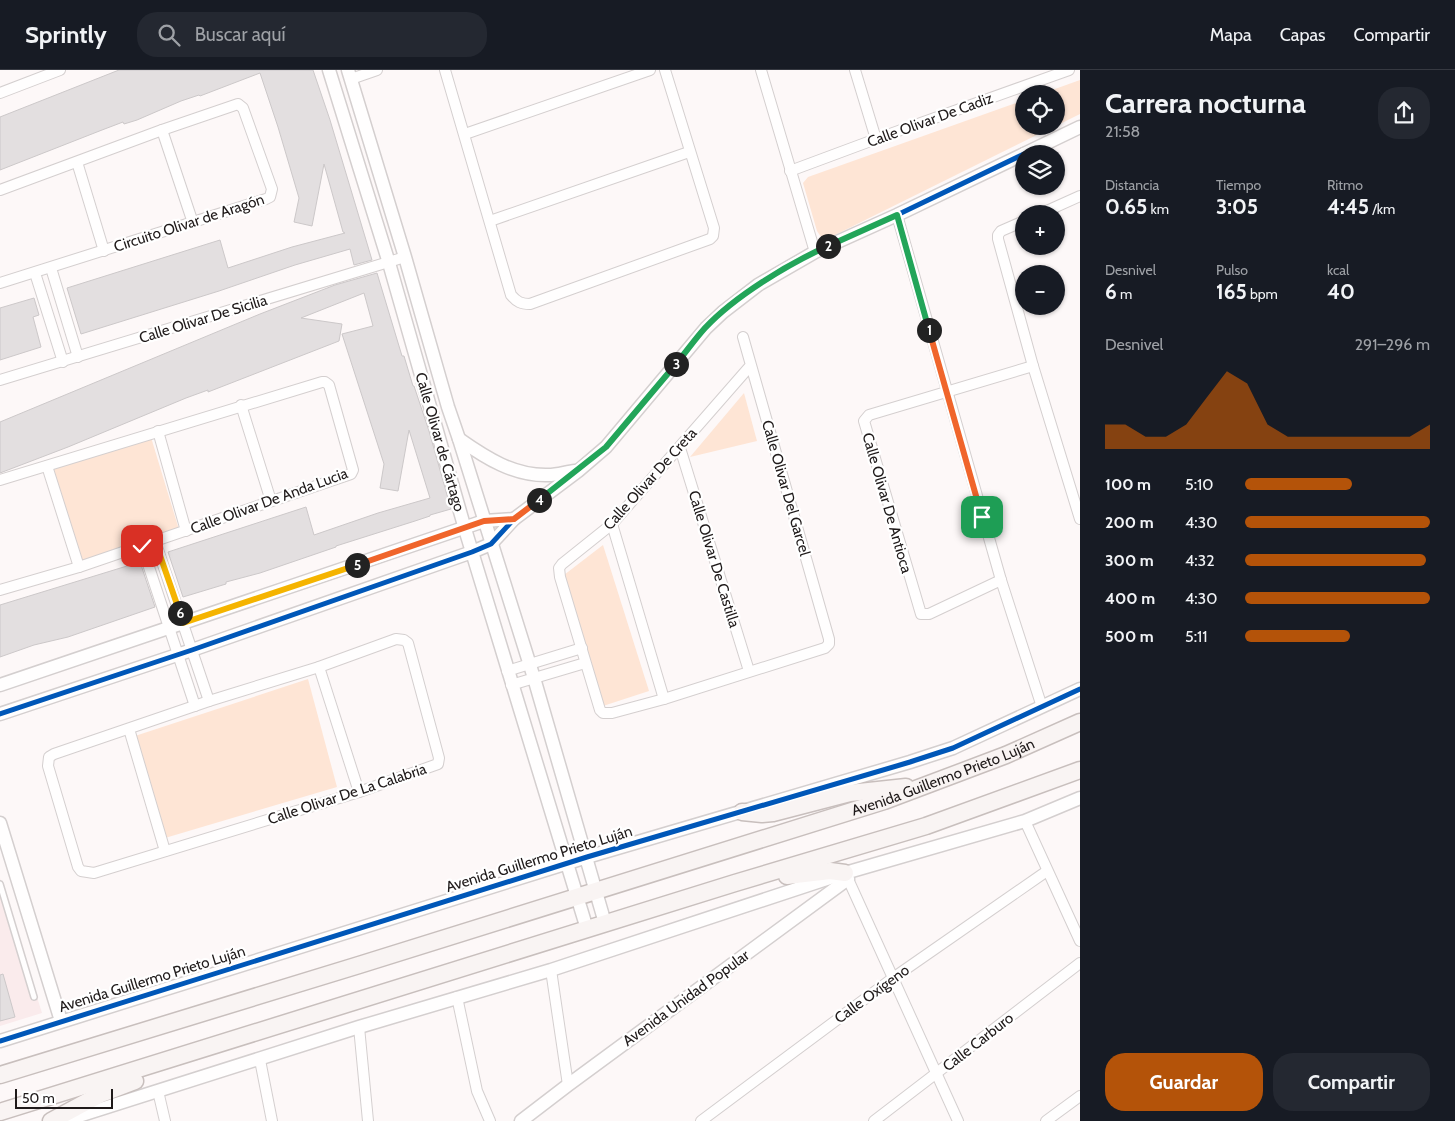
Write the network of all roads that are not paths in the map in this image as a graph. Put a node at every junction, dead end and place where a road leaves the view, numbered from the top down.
1 (329, 70) edge
2 (378, 70) edge
3 (445, 70) edge
4 (650, 70) edge
5 (665, 70) edge
6 (761, 70) edge
7 (855, 70) edge
8 (1069, 70) edge
9 (55, 71) edge
10 (350, 75) edge
11 (0, 93) edge
12 (1080, 127) edge
13 (162, 130) junction
14 (465, 134) junction
15 (876, 139) junction
16 (1043, 145) edge
17 (690, 152) junction
18 (1015, 158) edge
19 (77, 162) junction
20 (790, 171) junction
21 (0, 190) edge
22 (1079, 200) edge
23 (1065, 205) edge
24 (897, 215) junction
25 (490, 221) junction
26 (193, 223) junction
27 (1015, 225) edge
28 (104, 251) junction
29 (815, 252) junction
30 (405, 257) junction
31 (388, 262) junction
32 (51, 268) junction
33 (35, 273) junction
34 (0, 283) edge
35 (743, 337) dead end
36 (78, 357) junction
37 (62, 362) junction
38 (751, 365) junction
39 (1033, 366) junction
40 (0, 380) edge
41 (946, 391) junction
42 (241, 405) junction
43 (158, 431) junction
44 (459, 439) junction
45 (680, 448) junction
46 (47, 466) junction
47 (578, 470) junction
48 (0, 480) edge
49 (271, 501) junction
50 (514, 519) junction
51 (1080, 519) edge
52 (484, 521) junction
53 (612, 524) junction
54 (464, 528) junction
55 (186, 531) junction
56 (155, 541) junction
57 (491, 544) junction
58 (142, 546) junction
59 (472, 552) junction
60 (79, 567) junction
61 (1001, 580) junction
62 (0, 590) edge
63 (183, 623) junction
64 (168, 628) junction
65 (829, 639) joint
66 (582, 648) junction
67 (192, 650) junction
68 (177, 655) junction
69 (585, 663) junction
70 (530, 664) junction
71 (319, 667) junction
72 (508, 671) junction
73 (749, 671) junction
74 (534, 678) junction
75 (0, 685) edge
76 (511, 685) junction
77 (1080, 688) edge
78 (664, 699) junction
79 (209, 701) junction
80 (195, 706) junction
81 (1042, 707) junction
82 (0, 714) edge
83 (1080, 722) edge
84 (129, 729) junction
85 (1080, 770) edge
86 (928, 785) junction
87 (360, 792) junction
88 (1080, 798) edge
89 (742, 812) junction
90 (1025, 821) junction
91 (0, 823) edge
92 (166, 850) junction
93 (587, 857) junction
94 (566, 863) junction
95 (1047, 871) junction
96 (846, 876) junction
97 (735, 883) junction
98 (0, 884) edge
99 (596, 891) junction
100 (576, 898) junction
101 (606, 923) junction
102 (587, 929) junction
103 (1080, 940) edge
104 (1080, 962) edge
105 (551, 970) junction
106 (893, 978) junction
107 (34, 997) dead end
108 (458, 997) junction
109 (61, 1021) junction
110 (359, 1027) junction
111 (0, 1041) edge
112 (180, 1055) junction
113 (260, 1060) junction
114 (938, 1073) junction
115 (0, 1075) edge
116 (568, 1085) junction
117 (158, 1091) junction
118 (1080, 1096) edge
119 (0, 1112) edge
120 (51, 1121) edge
121 (63, 1121) edge
122 (165, 1121) edge
123 (272, 1121) edge
124 (368, 1121) edge
125 (490, 1121) edge
126 (521, 1121) edge
127 (701, 1121) edge
128 (874, 1121) edge
129 (958, 1121) edge
130 (1046, 1121) edge

1 - 31 street, Calle Olivar de Cártago
2 - 10 street
3 - 14 street
4 - 14 street
5 - 17 street
6 - 20 street
7 - 15 street
8 - 15 street, Calle Olivar De Cadiz
9 - 11 street
10 - 30 street, Calle Olivar de Cártago
12 - 16 street
13 - 19 street, Circuito Olivar de Aragón
13 - 26 street
13 - 26 street, Circuito Olivar de Aragón
14 - 25 street
15 - 20 street, Calle Olivar De Cadiz
17 - 25 street
17 - 25 street
18 - 24 street
19 - 21 street, Circuito Olivar de Aragón
19 - 28 street
20 - 29 street
22 - 23 street
24 - 29 street
24 - 41 street
26 - 28 street, Circuito Olivar de Aragón
27 - 39 street
28 - 32 street, Circuito Olivar de Aragón
29 - 47 street
30 - 31 street, Calle Olivar De Sicilia
30 - 44 street, Calle Olivar de Cártago
31 - 36 street, Calle Olivar De Sicilia
31 - 54 street, Calle Olivar de Cártago
32 - 33 street, Circuito Olivar de Aragón
32 - 36 street
33 - 34 street, Circuito Olivar de Aragón
33 - 37 street
35 - 38 street, Calle Olivar Del Garcel
36 - 37 street, Calle Olivar De Sicilia
37 - 40 street, Calle Olivar De Sicilia
38 - 45 street, Calle Olivar De Creta
38 - 65 street, Calle Olivar Del Garcel
39 - 41 street, Calle Olivar De Antioca
39 - 51 street
41 - 61 street
41 - 61 street, Calle Olivar De Antioca
42 - 43 street, Calle Olivar De Anda Lucia
42 - 49 street
42 - 49 street, Calle Olivar De Anda Lucia
43 - 46 street, Calle Olivar De Anda Lucia
43 - 55 street
44 - 47 street
44 - 52 street, Calle Olivar de Cártago
45 - 53 street, Calle Olivar De Creta
45 - 73 street, Calle Olivar De Castilla
46 - 48 street, Calle Olivar De Anda Lucia
46 - 60 street
47 - 50 street
49 - 55 street, Calle Olivar De Anda Lucia
50 - 52 street
50 - 57 street
52 - 54 street
52 - 57 street, Calle Olivar de Cártago
53 - 66 street, Calle Olivar De Creta
53 - 78 street
54 - 59 street, Calle Olivar de Cártago
54 - 63 street
55 - 56 street, Calle Olivar De Anda Lucia
56 - 58 street, Calle Olivar De Anda Lucia
56 - 63 street
57 - 59 street
57 - 70 street, Calle Olivar de Cártago
58 - 60 street, Calle Olivar De Anda Lucia
58 - 64 street
59 - 67 street
59 - 72 street, Calle Olivar de Cártago
60 - 62 street, Calle Olivar De Anda Lucia
61 - 81 street
63 - 64 street
63 - 67 street
64 - 68 street
64 - 75 street
65 - 73 street, Calle Olivar De Creta
66 - 69 street, Calle Olivar De Creta
66 - 70 street
67 - 68 street
67 - 79 street
68 - 80 street
68 - 82 street
69 - 74 street
69 - 78 street, Calle Olivar De Creta
70 - 72 street
70 - 74 street, Calle Olivar de Cártago
71 - 79 street, Calle Olivar De La Calabria
71 - 87 street
71 - 87 street, Calle Olivar De La Calabria
72 - 76 street, Calle Olivar de Cártago
73 - 78 street, Calle Olivar De Creta
74 - 76 street
74 - 93 street, Calle Olivar de Cártago
76 - 94 street, Calle Olivar de Cártago
77 - 81 street, Avenida Guillermo Prieto Luján
79 - 80 street, Calle Olivar De La Calabria
80 - 84 street, Calle Olivar De La Calabria
81 - 89 street, Avenida Guillermo Prieto Luján
83 - 86 main road, Avenida Guillermo Prieto Luján
84 - 92 street
84 - 92 street, Calle Olivar De La Calabria
85 - 97 main road
86 - 89 main road
86 - 99 main road, Avenida Guillermo Prieto Luján
87 - 92 street, Calle Olivar De La Calabria
88 - 90 street
89 - 93 street, Avenida Guillermo Prieto Luján
90 - 95 street
90 - 96 street
91 - 109 street
93 - 94 street, Avenida Guillermo Prieto Luján
93 - 99 street, Calle Olivar de Cártago
94 - 100 street, Calle Olivar de Cártago
94 - 109 street, Avenida Guillermo Prieto Luján
95 - 103 street
95 - 106 street, Calle Oxígeno
96 - 97 main road
96 - 105 street
96 - 106 street
96 - 116 street, Avenida Unidad Popular
97 - 101 main road
98 - 107 lane
99 - 100 main road, Avenida Guillermo Prieto Luján
99 - 101 street, Calle Olivar de Cártago
100 - 102 street, Calle Olivar de Cártago
100 - 115 main road, Avenida Guillermo Prieto Luján
101 - 102 main road
102 - 112 main road
104 - 114 street, Calle Carburo
105 - 108 street
105 - 116 street
106 - 114 street
106 - 127 street, Calle Oxígeno
108 - 110 street
108 - 125 street
109 - 111 street, Avenida Guillermo Prieto Luján
110 - 113 street
110 - 124 street
112 - 119 main road
112 - 120 main road
113 - 117 street
113 - 123 street
114 - 128 street, Calle Carburo
114 - 129 street
116 - 126 street, Avenida Unidad Popular
117 - 121 street
117 - 122 street
118 - 130 street

